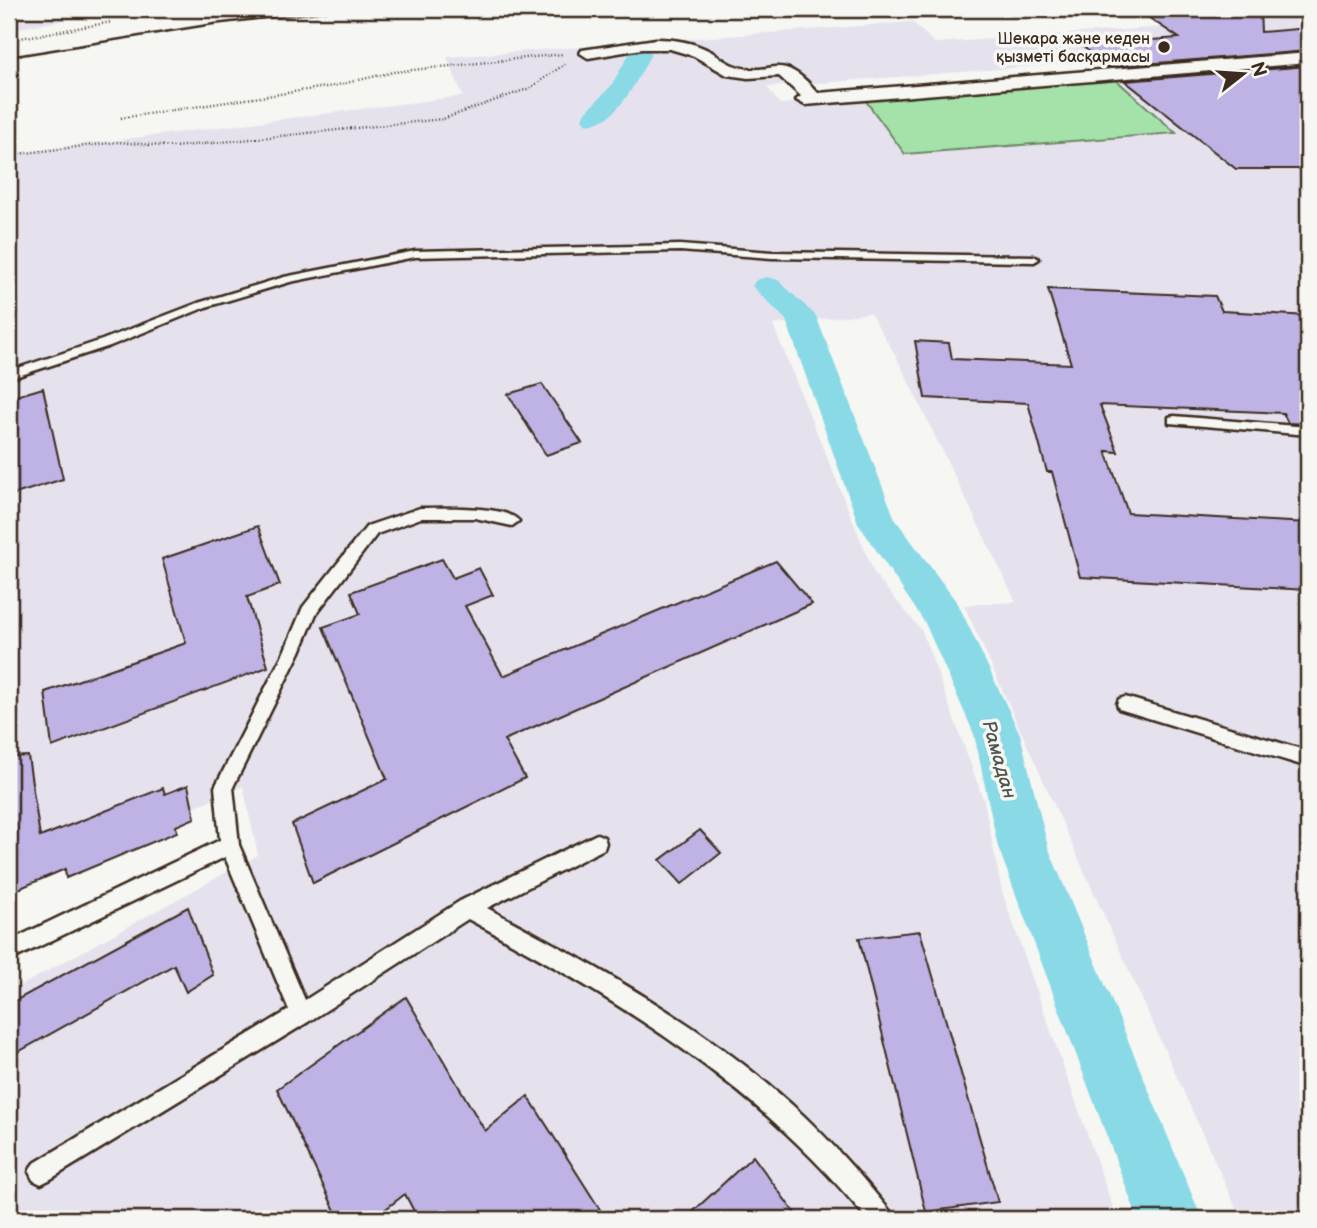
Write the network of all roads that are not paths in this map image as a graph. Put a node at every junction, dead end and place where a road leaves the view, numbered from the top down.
1 (588, 53) road end
2 (1308, 58) edge
3 (1034, 259) dead end
4 (9, 375) edge
5 (1174, 420) dead end
6 (1308, 431) edge
7 (512, 521) dead end
8 (1125, 704) dead end
9 (1308, 760) edge
10 (597, 843) dead end
11 (230, 845) junction
12 (467, 908) junction
13 (9, 951) edge
14 (301, 1015) junction
15 (41, 1172) dead end
16 (882, 1219) edge

1 - 2 street
3 - 4 lane
5 - 6 lane
7 - 11 lane
8 - 9 lane
10 - 12 lane
11 - 13 lane
11 - 14 lane
12 - 14 lane
12 - 16 lane
14 - 15 lane

